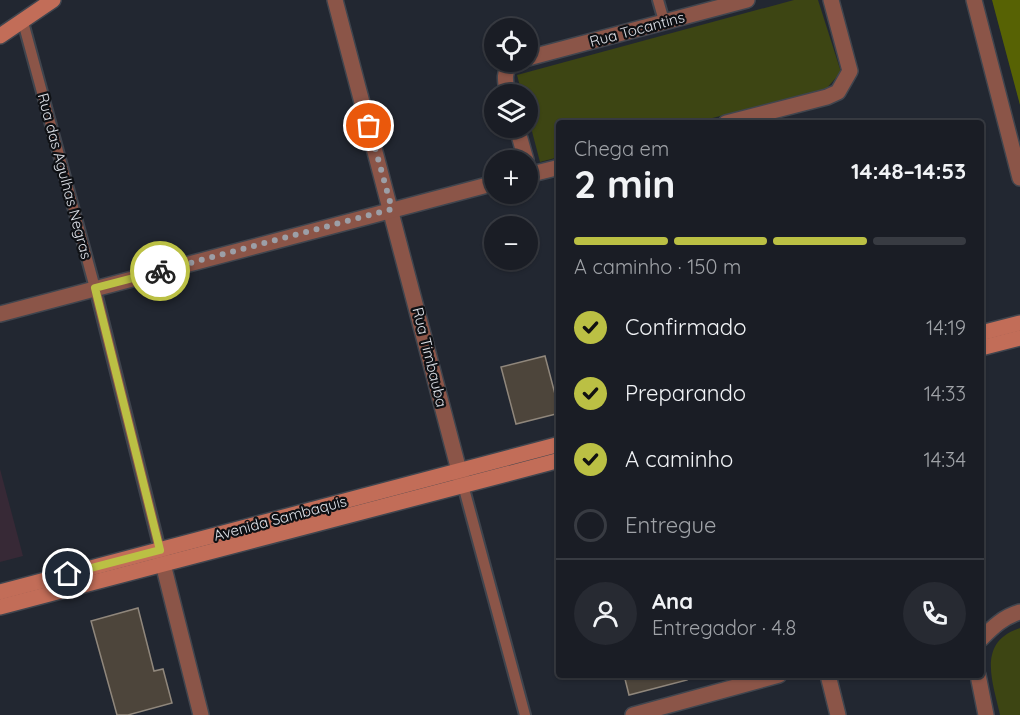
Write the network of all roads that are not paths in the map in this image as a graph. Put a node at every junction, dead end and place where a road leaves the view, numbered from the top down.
1 (53, 0) edge
2 (335, 0) edge
3 (658, 0) edge
4 (747, 0) edge
5 (831, 0) edge
6 (974, 0) edge
7 (664, 21) junction
8 (23, 22) junction
9 (0, 36) edge
10 (538, 55) edge
11 (738, 120) edge
12 (556, 167) edge
13 (538, 168) edge
14 (1020, 178) edge
15 (484, 186) edge
16 (392, 209) junction
17 (95, 288) junction
18 (0, 314) edge
19 (1020, 323) edge
20 (984, 332) edge
21 (1020, 338) edge
22 (984, 347) edge
23 (556, 445) edge
24 (556, 461) edge
25 (461, 478) junction
26 (161, 557) junction
27 (0, 592) edge
28 (0, 607) edge
29 (1020, 612) edge
30 (984, 636) edge
31 (771, 678) edge
32 (829, 678) edge
33 (979, 678) edge
34 (687, 708) edge
35 (201, 715) edge
36 (525, 715) edge
37 (633, 715) edge
38 (838, 715) edge
39 (986, 715) edge

1 - 8 main road
2 - 16 street, Rua Timbauba
3 - 7 lane
4 - 7 street, Rua Tocantins
5 - 11 street
6 - 14 street
7 - 10 street, Rua Tocantins
8 - 9 main road
8 - 17 lane, Rua das Agulhas Negras
12 - 13 street
15 - 16 street
16 - 17 street
16 - 25 street, Rua Timbauba
17 - 18 street
17 - 26 lane, Rua das Agulhas Negras
19 - 20 main road
21 - 22 main road
23 - 25 main road, Avenida Sambaquis
24 - 25 main road, Avenida Sambaquis
25 - 26 main road, Avenida Sambaquis
25 - 36 lane, Rua Timbauba
26 - 27 main road, Avenida Sambaquis
26 - 28 main road, Avenida Sambaquis
26 - 35 street, Rua das Agulhas Negras
29 - 30 street
31 - 34 street
32 - 38 street
33 - 39 street
34 - 37 street

